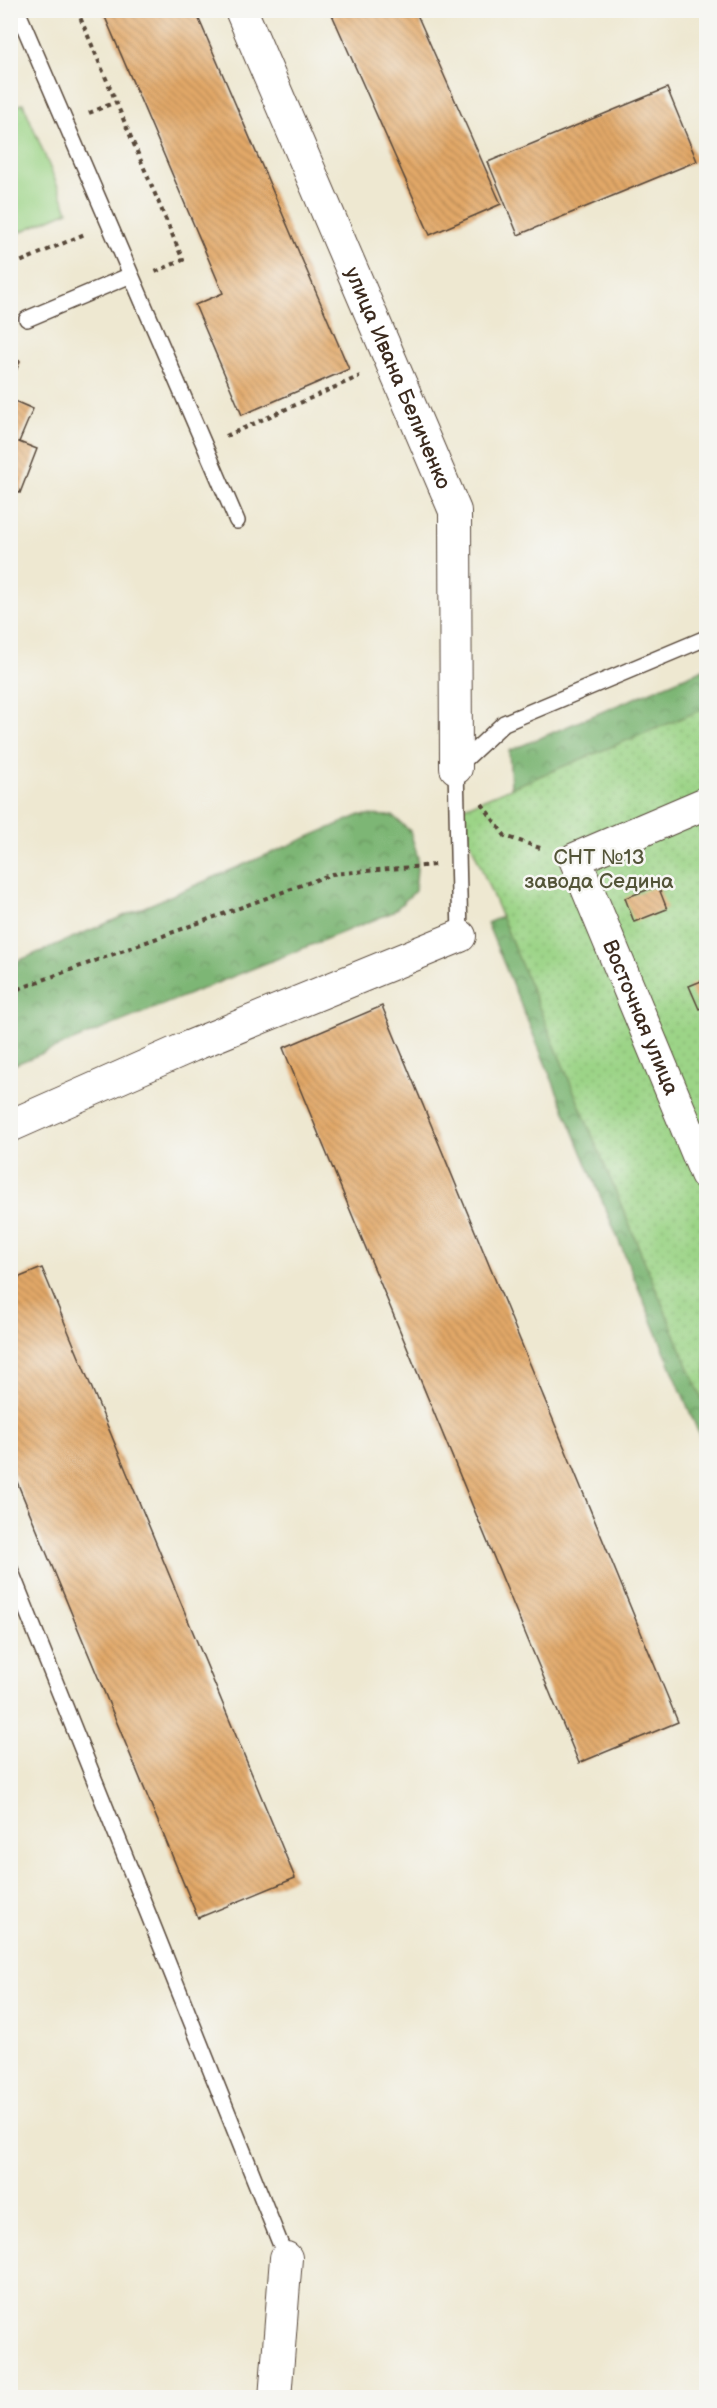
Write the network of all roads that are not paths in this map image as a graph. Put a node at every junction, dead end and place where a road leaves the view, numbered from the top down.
1 (17, 10) edge
2 (241, 10) edge
3 (131, 274) junction
4 (27, 319) dead end
5 (237, 522) dead end
6 (706, 638) edge
7 (456, 768) junction
8 (706, 803) edge
9 (460, 936) joint
10 (10, 1126) edge
11 (706, 1174) edge
12 (10, 1569) edge
13 (286, 2258) joint
14 (275, 2397) edge

1 - 3 lane
2 - 7 street, улица Ивана Беличенко
3 - 4 lane
3 - 5 lane
6 - 7 lane
7 - 9 lane
8 - 11 street, Восточная улица
9 - 10 street
12 - 13 lane
13 - 14 street

